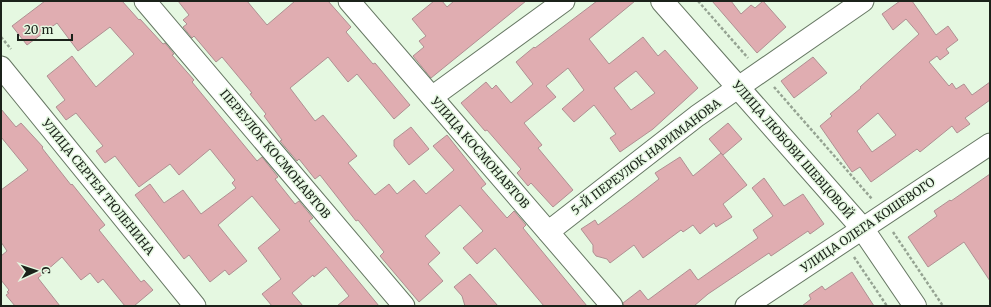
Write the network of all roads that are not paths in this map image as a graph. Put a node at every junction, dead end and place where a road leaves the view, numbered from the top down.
1 (145, 1) edge
2 (348, 1) edge
3 (564, 1) edge
4 (662, 1) edge
5 (863, 1) edge
6 (1, 67) edge
7 (738, 87) junction
8 (432, 96) junction
9 (990, 144) edge
10 (862, 228) junction
11 (548, 232) junction
12 (195, 306) edge
13 (404, 306) edge
14 (612, 306) edge
15 (746, 306) edge
16 (915, 306) edge

1 - 13 street, ПЕРЕУЛОК КОСМОНАВТОВ
2 - 8 street, УЛИЦА КОСМОНАВТОВ
3 - 8 street
4 - 7 street, УЛИЦА ЛЮБОВИ ШЕВЦОВОЙ
5 - 7 street, 5-Й ПЕРЕУЛОК НАРИМАНОВА
6 - 12 street, УЛИЦА СЕРГЕЯ ТЮЛЕНИНА
7 - 10 street, УЛИЦА ЛЮБОВИ ШЕВЦОВОЙ
7 - 11 street, 5-Й ПЕРЕУЛОК НАРИМАНОВА
8 - 11 street, УЛИЦА КОСМОНАВТОВ
9 - 10 street, УЛИЦА ОЛЕГА КОШЕВОГО
10 - 15 street, УЛИЦА ОЛЕГА КОШЕВОГО
10 - 16 street, УЛИЦА ЛЮБОВИ ШЕВЦОВОЙ
11 - 14 street, УЛИЦА КОСМОНАВТОВ

